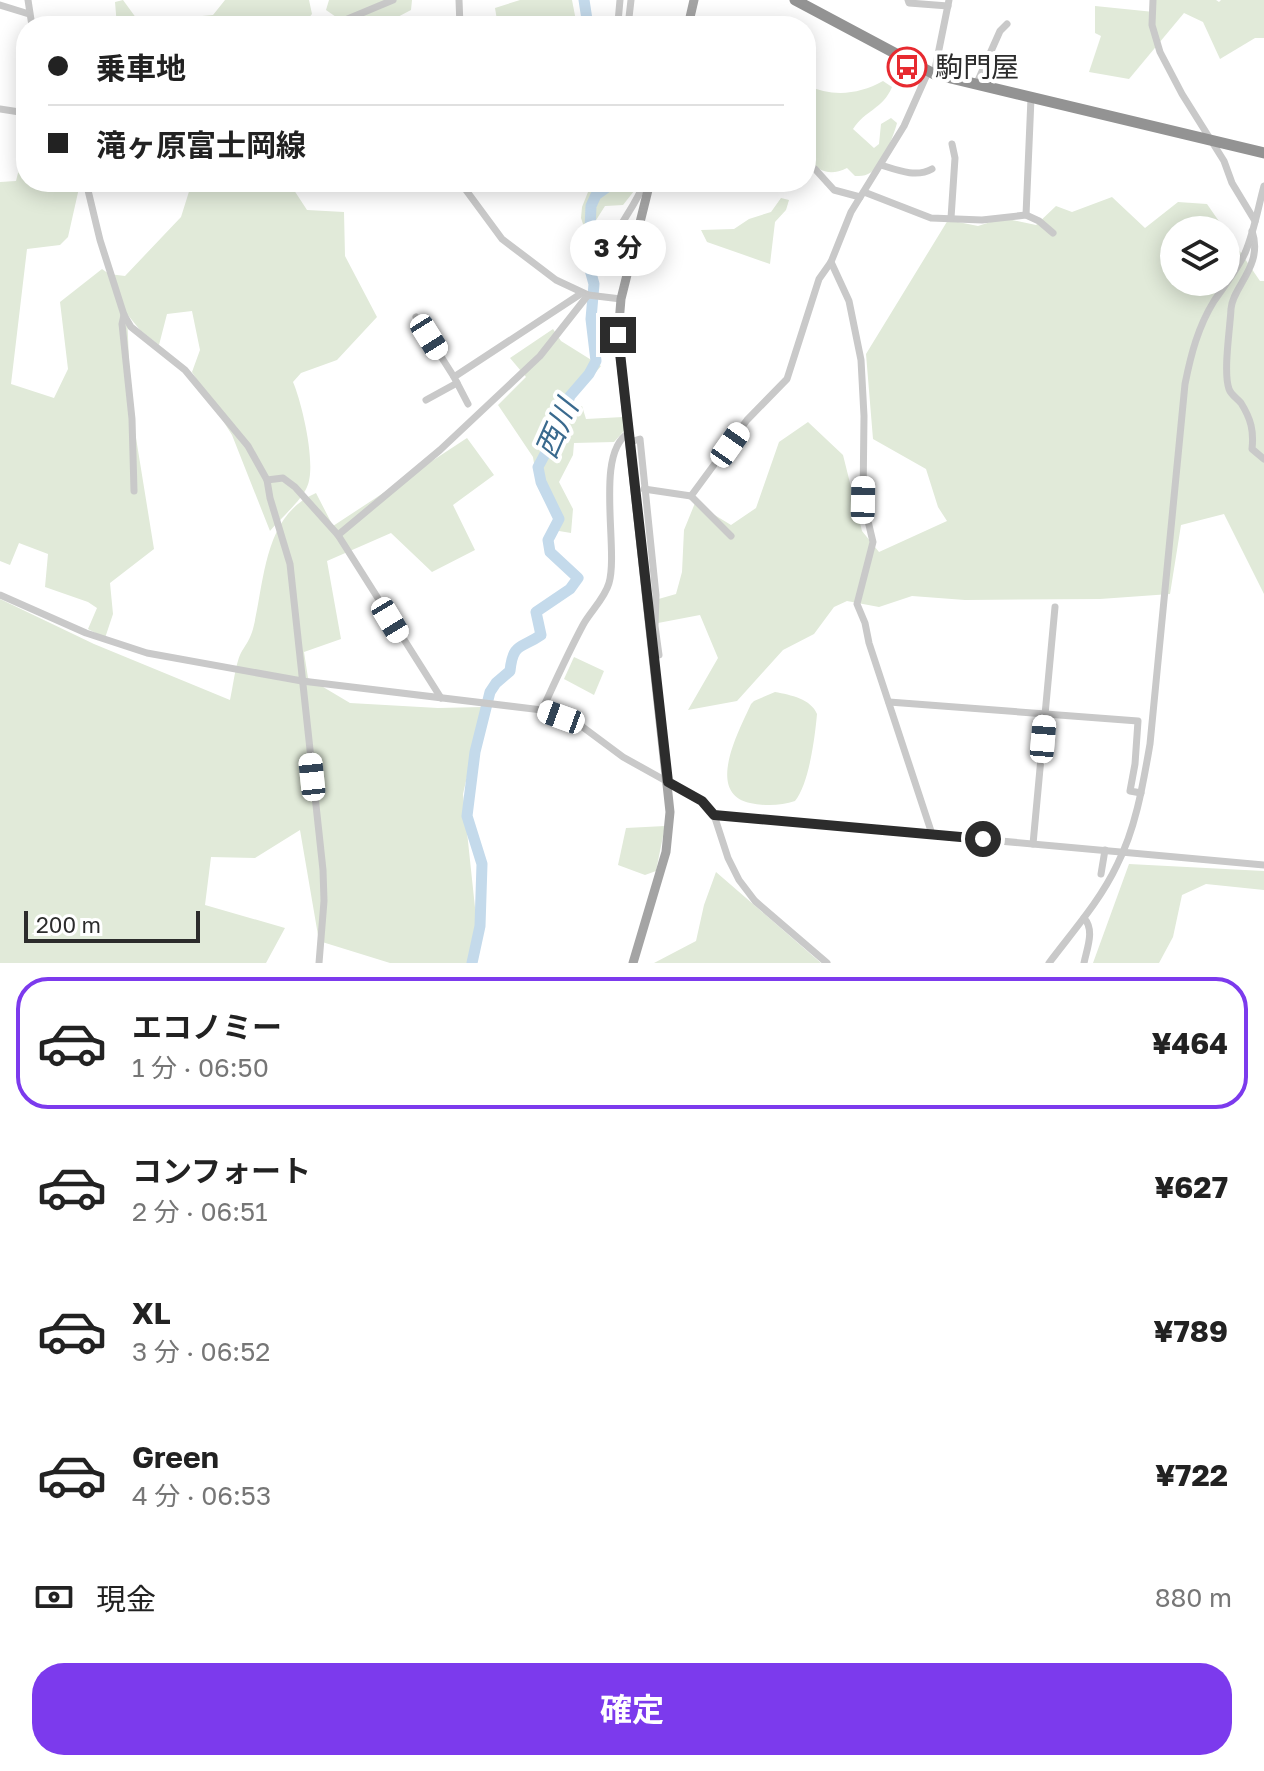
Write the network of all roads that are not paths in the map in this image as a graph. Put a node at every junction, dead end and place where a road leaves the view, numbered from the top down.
1 (28, 0) edge
2 (393, 0) edge
3 (795, 0) edge
4 (908, 0) edge
5 (1153, 0) edge
6 (949, 3) edge
7 (0, 5) edge
8 (29, 14) joint
9 (355, 16) edge
10 (1007, 24) dead end
11 (931, 73) junction
12 (976, 85) junction
13 (1031, 98) junction
14 (1212, 141) junction
15 (952, 144) dead end
16 (1264, 153) edge
17 (881, 165) junction
18 (932, 169) dead end
19 (816, 170) edge
20 (1264, 186) edge
21 (89, 192) edge
22 (467, 192) edge
23 (642, 192) edge
24 (646, 192) edge
25 (862, 194) junction
26 (1026, 215) junction
27 (951, 218) junction
28 (1255, 221) junction
29 (1252, 231) junction
30 (639, 232) junction
31 (1053, 233) dead end
32 (650, 234) dead end
33 (609, 251) dead end
34 (831, 262) junction
35 (585, 294) junction
36 (621, 299) junction
37 (124, 315) junction
38 (416, 317) dead end
39 (456, 380) junction
40 (426, 400) dead end
41 (468, 404) dead end
42 (629, 437) junction
43 (1264, 459) edge
44 (267, 480) junction
45 (644, 489) junction
46 (134, 491) dead end
47 (691, 496) junction
48 (338, 535) junction
49 (731, 536) dead end
50 (0, 595) edge
51 (1055, 607) dead end
52 (659, 655) dead end
53 (302, 681) junction
54 (441, 698) junction
55 (889, 702) junction
56 (542, 710) junction
57 (1046, 713) junction
58 (668, 782) junction
59 (1141, 793) junction
60 (714, 815) junction
61 (932, 834) junction
62 (1033, 844) junction
63 (1105, 850) junction
64 (1122, 852) junction
65 (1264, 865) edge
66 (1101, 874) dead end
67 (1084, 918) junction
68 (319, 963) edge
69 (633, 963) edge
70 (827, 963) edge
71 (1049, 963) edge
72 (1084, 963) edge

1 - 8 street
2 - 9 street
3 - 11 highway
4 - 6 street
5 - 14 street
6 - 11 street
7 - 8 street
10 - 12 street
11 - 12 highway
11 - 17 street
12 - 13 highway
13 - 14 highway
13 - 26 street
14 - 16 highway
14 - 28 street
15 - 27 street
17 - 18 street
17 - 25 street
19 - 25 street
20 - 28 street
21 - 37 street
22 - 35 street
23 - 33 street
24 - 30 main road
25 - 27 street
25 - 34 street
26 - 27 street
26 - 31 street
28 - 29 street
29 - 43 street
29 - 59 street
30 - 32 street
30 - 36 main road
34 - 47 street
34 - 55 street
35 - 36 street
35 - 39 street
35 - 48 street
36 - 42 main road
37 - 44 street
37 - 46 street
38 - 39 street
39 - 40 street
39 - 41 street
42 - 45 street
42 - 56 street
42 - 58 main road
44 - 48 street
44 - 53 street
45 - 47 street
45 - 52 street
47 - 49 street
48 - 54 street
50 - 53 street
51 - 57 street
53 - 54 street
53 - 68 street
54 - 56 street
55 - 57 street
55 - 61 street
56 - 58 street
57 - 59 street
57 - 62 street
58 - 60 street
58 - 69 main road
59 - 64 street
60 - 61 street
60 - 70 street
61 - 62 street
62 - 63 street
63 - 64 street
63 - 66 street
64 - 65 street
64 - 67 street
67 - 71 street
67 - 72 street

